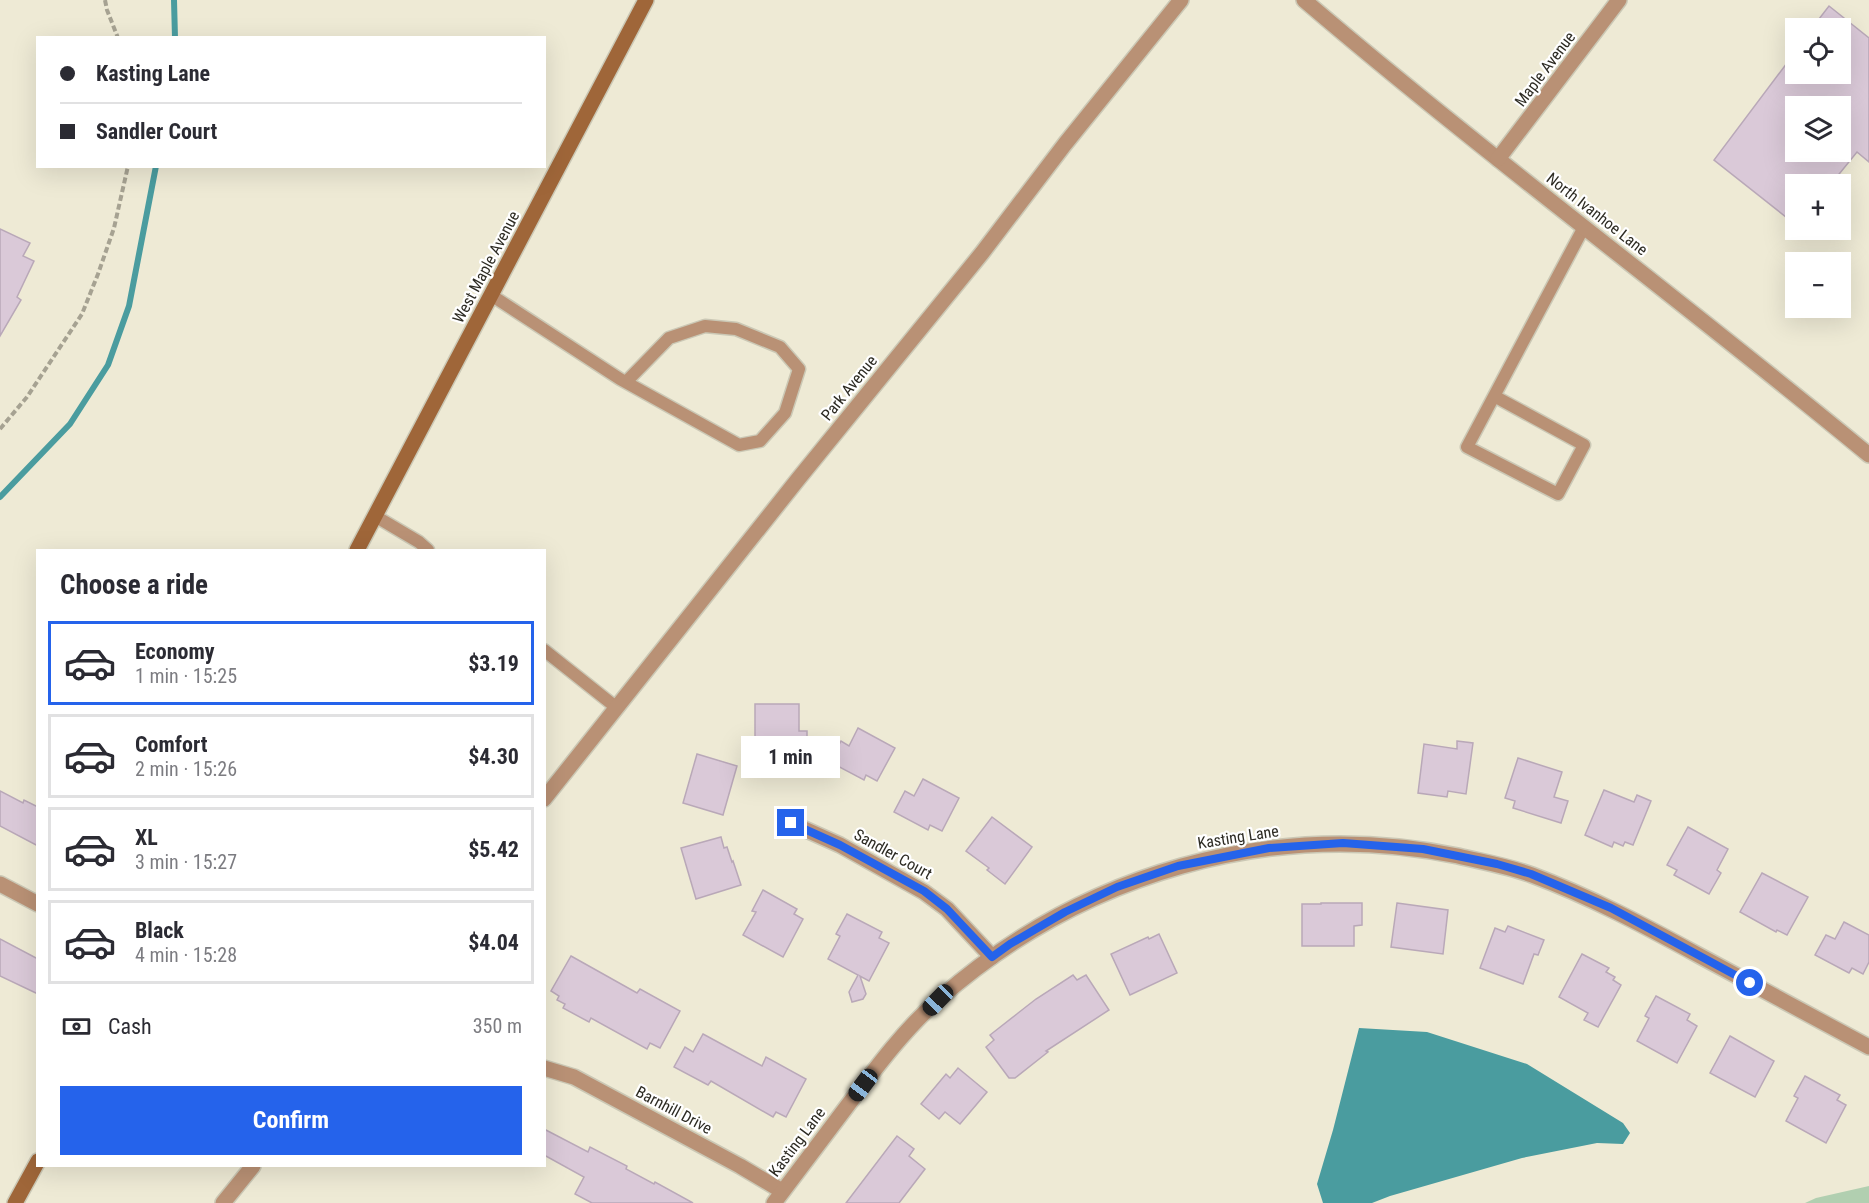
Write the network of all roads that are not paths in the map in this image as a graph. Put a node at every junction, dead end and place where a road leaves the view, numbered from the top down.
1 (646, 0) edge
2 (1181, 0) edge
3 (1304, 0) edge
4 (1619, 0) edge
5 (1498, 159) junction
6 (1584, 227) junction
7 (491, 295) junction
8 (627, 382) junction
9 (1494, 396) junction
10 (1869, 455) edge
11 (375, 516) junction
12 (358, 549) edge
13 (427, 549) edge
14 (546, 652) edge
15 (616, 708) junction
16 (546, 796) edge
17 (791, 823) dead end
18 (0, 884) edge
19 (36, 903) edge
20 (992, 957) junction
21 (1869, 1047) edge
22 (546, 1069) edge
23 (36, 1165) edge
24 (252, 1167) edge
25 (778, 1197) edge
26 (15, 1203) edge
27 (223, 1203) edge

1 - 7 main road, West Maple Avenue
2 - 15 street, Park Avenue
3 - 5 street, North Ivanhoe Lane
4 - 5 street, Maple Avenue
5 - 6 street, North Ivanhoe Lane
6 - 9 lane
6 - 10 street, North Ivanhoe Lane
7 - 8 lane
7 - 11 main road, West Maple Avenue
8 - 8 lane
9 - 9 lane
11 - 12 main road, West Maple Avenue
11 - 13 lane
14 - 15 lane
15 - 16 street, Park Avenue
17 - 20 street, Sandler Court
18 - 19 street
20 - 21 street, Kasting Lane
20 - 25 street, Kasting Lane
22 - 25 street, Barnhill Drive
23 - 26 main road
24 - 27 street

